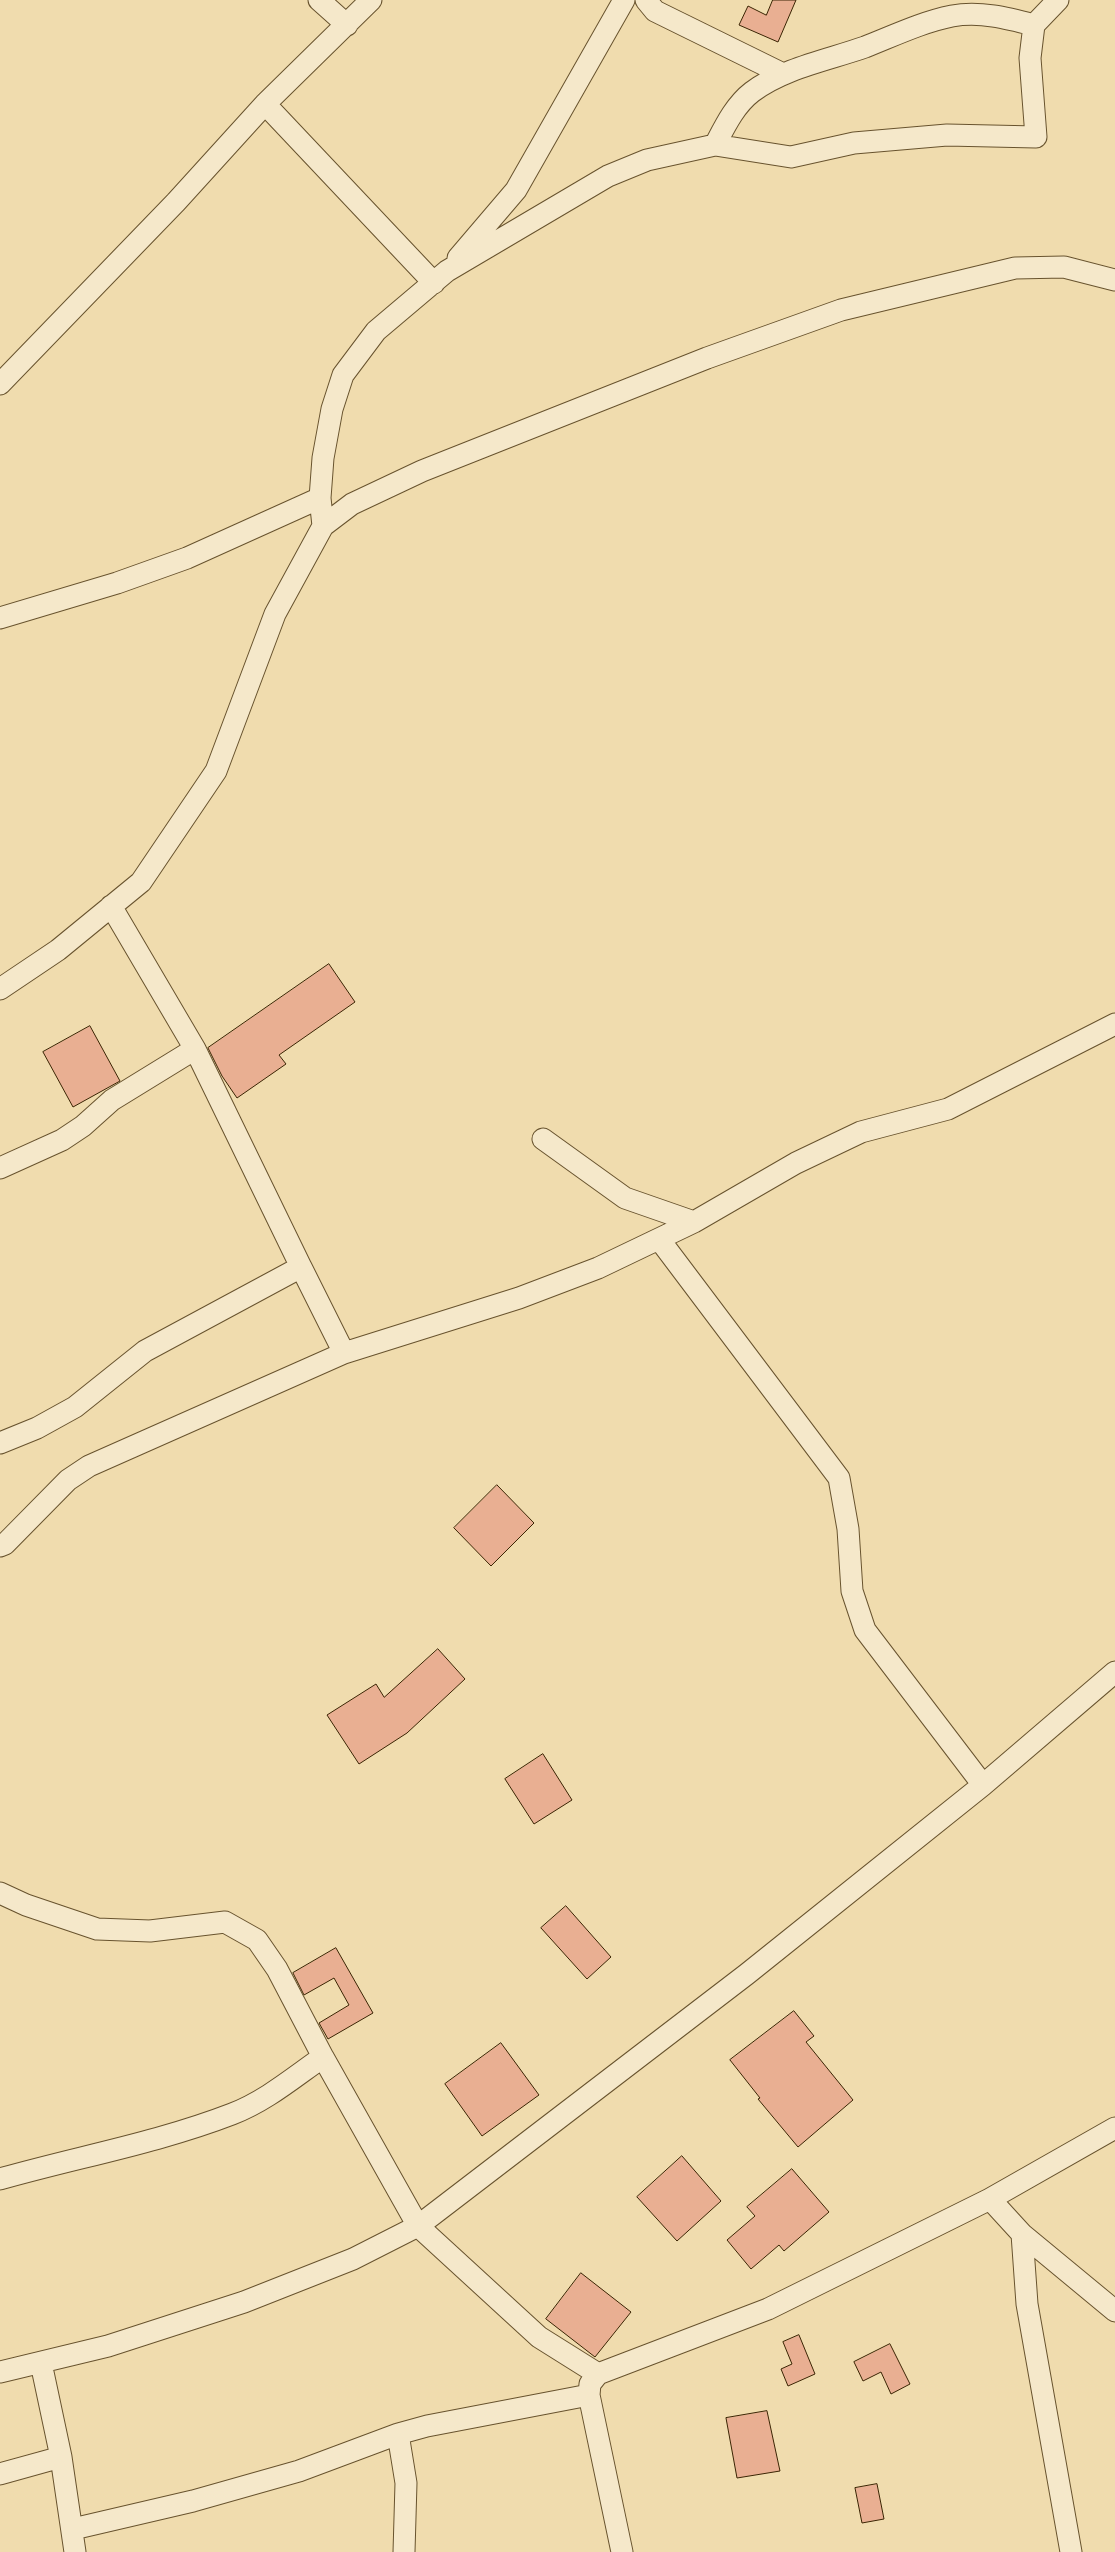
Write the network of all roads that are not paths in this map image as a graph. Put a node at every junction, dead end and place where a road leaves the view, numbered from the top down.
1 (319, 0) edge
2 (371, 0) edge
3 (624, 0) edge
4 (646, 0) edge
5 (1058, 0) edge
6 (988, 7) edge
7 (347, 25) junction
8 (1034, 25) junction
9 (782, 74) junction
10 (265, 104) junction
11 (716, 145) junction
12 (441, 277) junction
13 (1115, 280) edge
14 (0, 384) edge
15 (320, 498) junction
16 (323, 526) junction
17 (0, 618) edge
18 (111, 906) junction
19 (0, 989) edge
20 (1115, 1024) edge
21 (195, 1048) junction
22 (542, 1139) dead end
23 (0, 1168) edge
24 (694, 1222) junction
25 (658, 1239) junction
26 (301, 1267) junction
27 (344, 1353) junction
28 (0, 1443) edge
29 (0, 1546) edge
30 (1115, 1672) edge
31 (983, 1785) junction
32 (0, 1893) edge
33 (323, 2057) junction
34 (1115, 2128) edge
35 (0, 2179) edge
36 (990, 2199) junction
37 (418, 2226) junction
38 (1022, 2234) junction
39 (1115, 2311) edge
40 (41, 2363) junction
41 (0, 2372) edge
42 (598, 2374) junction
43 (589, 2395) junction
44 (398, 2434) junction
45 (61, 2457) junction
46 (0, 2474) edge
47 (73, 2529) junction
48 (75, 2552) edge
49 (404, 2552) edge
50 (622, 2552) edge
51 (1071, 2552) edge

1 - 7 street
2 - 7 street
3 - 12 street
4 - 9 street
5 - 8 street
6 - 8 street
6 - 9 street
7 - 10 street
8 - 11 street
9 - 11 street
10 - 12 street
10 - 14 street
11 - 12 street
12 - 15 street
13 - 16 street
15 - 16 street
15 - 17 street
16 - 18 street
18 - 19 street
18 - 21 street
20 - 24 street
21 - 23 street
21 - 26 street
22 - 24 street
24 - 25 street
25 - 27 street
25 - 31 street
26 - 27 street
26 - 28 street
27 - 29 street
30 - 31 street
31 - 37 street
32 - 33 street
33 - 35 street
33 - 37 street
34 - 36 street
36 - 38 street
36 - 42 street
37 - 40 street
37 - 42 street
38 - 39 street
38 - 51 street
40 - 41 street
40 - 45 street
42 - 43 street
43 - 44 street
43 - 50 street
44 - 47 street
44 - 49 street
45 - 46 street
45 - 47 street
47 - 48 street

